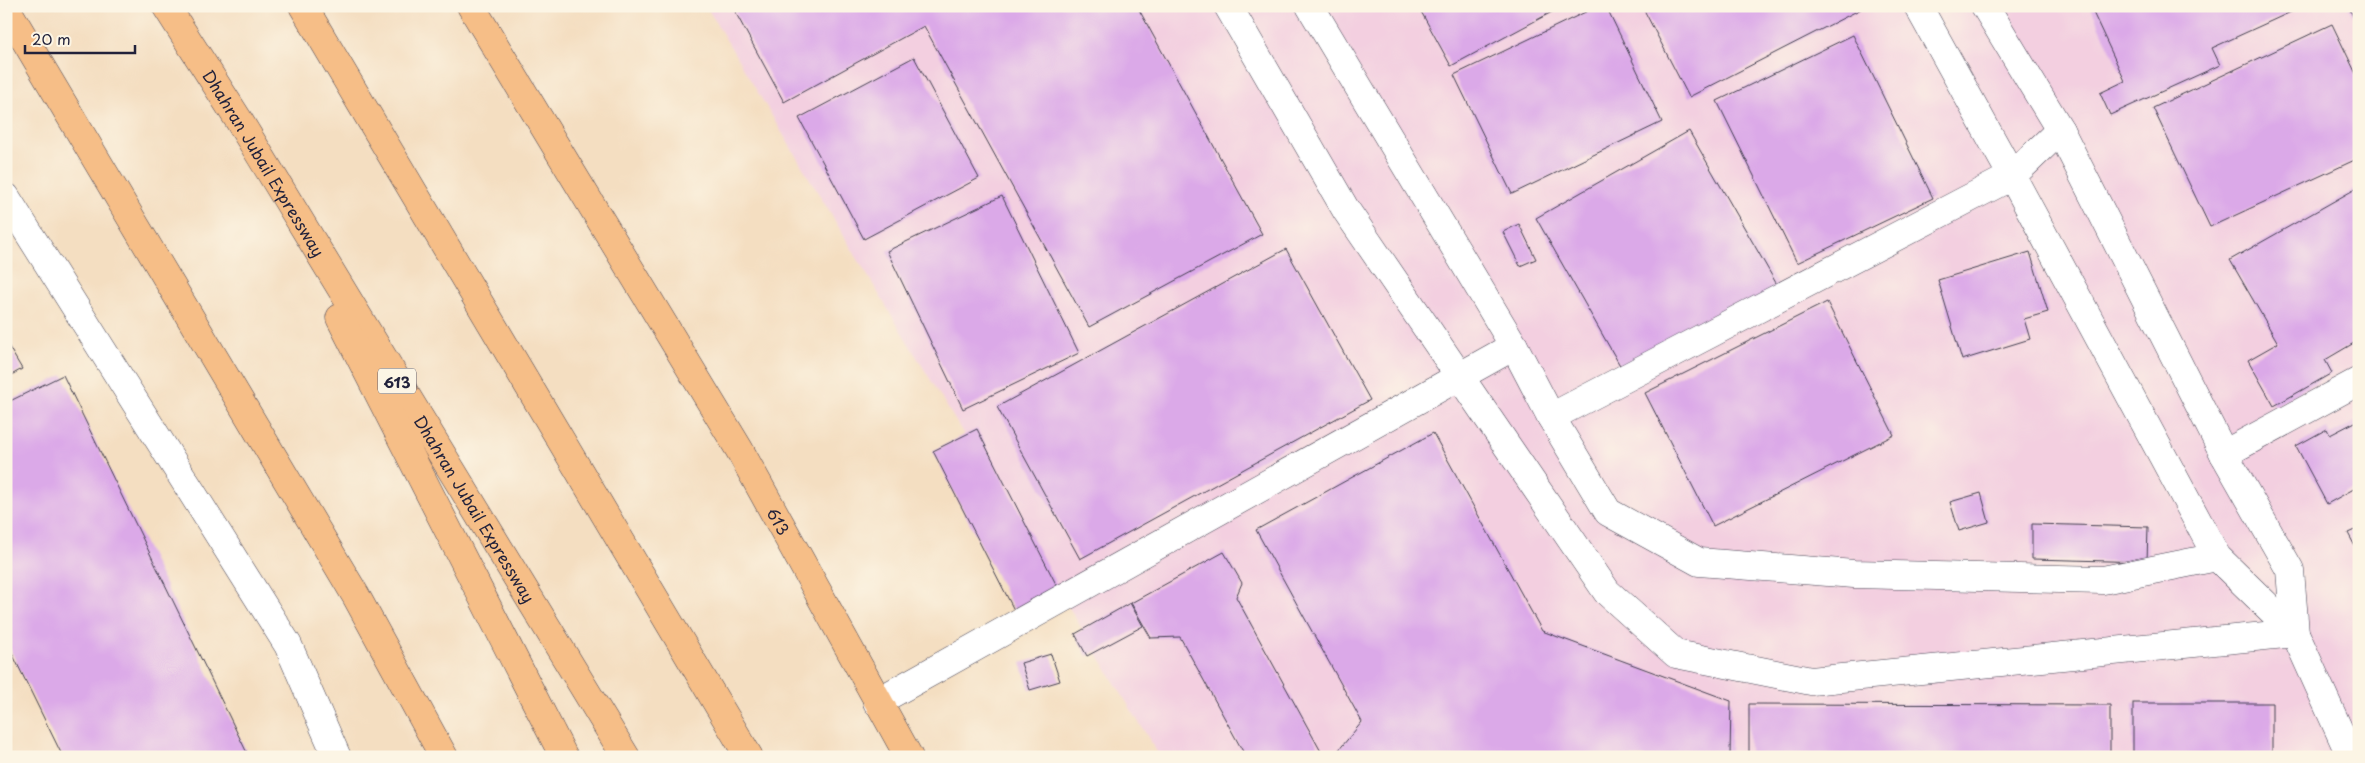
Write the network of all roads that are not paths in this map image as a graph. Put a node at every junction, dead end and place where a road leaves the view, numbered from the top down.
1 (166, 6) edge
2 (303, 6) edge
3 (471, 6) edge
4 (1228, 6) edge
5 (1310, 6) edge
6 (1918, 6) edge
7 (1985, 6) edge
8 (6, 8) edge
9 (238, 118) junction
10 (2060, 130) junction
11 (2012, 176) junction
12 (6, 196) edge
13 (1514, 346) junction
14 (1460, 376) junction
15 (2359, 381) edge
16 (1551, 418) junction
17 (2224, 454) junction
18 (2217, 557) junction
19 (2295, 633) junction
20 (877, 702) junction
21 (337, 757) edge
22 (444, 757) edge
23 (564, 757) edge
24 (626, 757) edge
25 (748, 757) edge
26 (909, 757) edge
27 (2351, 757) edge

1 - 9 main road, Dhahran Jubail Expressway / 613
2 - 25 main road
3 - 20 main road, 613
4 - 14 street
5 - 13 street
6 - 11 street
7 - 10 street
8 - 22 main road
9 - 23 main road
9 - 24 main road, Dhahran Jubail Expressway / 613
10 - 11 street
10 - 17 street
11 - 16 street
11 - 18 street
12 - 21 street
13 - 14 street
13 - 16 street
14 - 19 street
14 - 20 street
15 - 17 street
16 - 18 street
17 - 19 street
18 - 19 street
19 - 27 street
20 - 26 main road, 613

